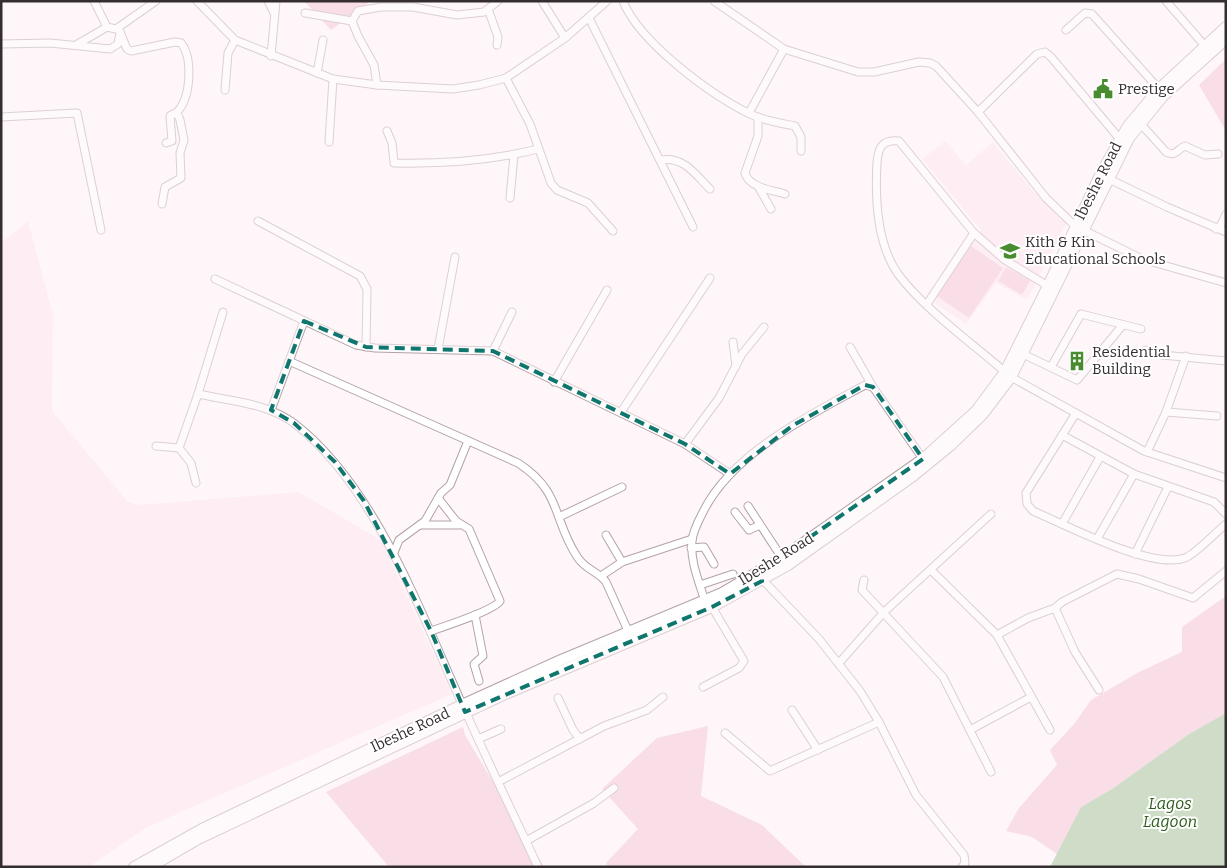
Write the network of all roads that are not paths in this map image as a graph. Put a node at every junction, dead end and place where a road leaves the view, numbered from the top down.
1 (94, 1) edge
2 (156, 1) edge
3 (197, 1) edge
4 (268, 1) edge
5 (276, 1) edge
6 (498, 1) edge
7 (542, 1) edge
8 (607, 1) edge
9 (623, 1) edge
10 (714, 1) edge
11 (1166, 1) edge
12 (488, 9) junction
13 (305, 13) dead end
14 (274, 14) junction
15 (589, 18) junction
16 (352, 21) junction
17 (107, 26) junction
18 (1226, 27) edge
19 (120, 29) junction
20 (1066, 30) dead end
21 (564, 38) junction
22 (1226, 39) edge
23 (235, 40) junction
24 (323, 40) dead end
25 (1, 44) edge
26 (76, 45) junction
27 (497, 45) dead end
28 (1205, 46) junction
29 (784, 49) junction
30 (271, 56) junction
31 (317, 73) junction
32 (506, 78) junction
33 (333, 79) junction
34 (377, 85) junction
35 (1160, 89) junction
36 (225, 90) dead end
37 (978, 112) junction
38 (177, 113) junction
39 (748, 113) junction
40 (1, 117) edge
41 (758, 117) junction
42 (1140, 123) junction
43 (387, 131) dead end
44 (1119, 138) junction
45 (329, 142) dead end
46 (166, 143) dead end
47 (538, 149) junction
48 (801, 151) dead end
49 (1218, 154) dead end
50 (514, 155) junction
51 (660, 160) junction
52 (1109, 179) junction
53 (758, 186) junction
54 (710, 189) dead end
55 (785, 194) dead end
56 (510, 198) dead end
57 (162, 204) dead end
58 (771, 209) dead end
59 (1226, 214) edge
60 (258, 221) dead end
61 (694, 227) dead end
62 (1079, 228) junction
63 (1216, 229) junction
64 (101, 230) dead end
65 (613, 231) dead end
66 (1226, 232) edge
67 (974, 233) junction
68 (455, 257) dead end
69 (710, 278) dead end
70 (215, 279) dead end
71 (1226, 283) edge
72 (1048, 286) junction
73 (607, 290) dead end
74 (927, 304) junction
75 (223, 312) dead end
76 (512, 312) dead end
77 (304, 321) junction
78 (1122, 326) junction
79 (764, 327) dead end
80 (1141, 329) dead end
81 (733, 342) dead end
82 (366, 347) junction
83 (850, 347) dead end
84 (438, 349) junction
85 (1146, 350) dead end
86 (493, 351) junction
87 (1023, 354) junction
88 (1186, 356) junction
89 (289, 361) junction
90 (1226, 361) edge
91 (736, 366) junction
92 (1051, 367) junction
93 (1008, 374) junction
94 (554, 382) junction
95 (873, 387) junction
96 (198, 394) junction
97 (271, 410) junction
98 (621, 412) junction
99 (1166, 412) junction
100 (1076, 413) junction
101 (1216, 416) dead end
102 (1062, 435) junction
103 (468, 441) junction
104 (685, 444) junction
105 (156, 446) dead end
106 (179, 448) junction
107 (1148, 452) junction
108 (1100, 457) junction
109 (923, 459) junction
110 (730, 474) junction
111 (1134, 474) junction
112 (1226, 478) edge
113 (196, 483) dead end
114 (622, 487) dead end
115 (1168, 487) junction
116 (438, 498) junction
117 (748, 506) dead end
118 (735, 512) dead end
119 (991, 514) dead end
120 (1226, 514) edge
121 (559, 517) junction
122 (1062, 524) junction
123 (1226, 524) edge
124 (420, 525) junction
125 (462, 525) junction
126 (760, 526) junction
127 (606, 535) dead end
128 (1097, 538) junction
129 (692, 539) junction
130 (691, 548) junction
131 (1135, 554) junction
132 (393, 555) junction
133 (782, 558) junction
134 (622, 562) junction
135 (714, 564) dead end
136 (931, 570) junction
137 (1226, 571) edge
138 (733, 574) dead end
139 (601, 576) junction
140 (760, 577) junction
141 (864, 580) dead end
142 (700, 585) junction
143 (708, 604) junction
144 (1055, 608) junction
145 (884, 612) junction
146 (475, 615) junction
147 (431, 632) junction
148 (629, 633) junction
149 (997, 635) junction
150 (839, 663) junction
151 (479, 681) dead end
152 (703, 687) dead end
153 (1099, 690) dead end
154 (1031, 696) junction
155 (663, 697) dead end
156 (558, 698) dead end
157 (464, 708) junction
158 (792, 710) dead end
159 (879, 722) junction
160 (502, 729) dead end
161 (970, 730) junction
162 (1050, 730) dead end
163 (725, 733) dead end
164 (478, 739) junction
165 (580, 739) junction
166 (818, 750) junction
167 (990, 772) dead end
168 (498, 782) junction
169 (614, 788) dead end
170 (526, 841) junction
171 (134, 867) edge
172 (150, 867) edge
173 (538, 867) edge
174 (962, 867) edge

1 - 17 street
2 - 19 street
3 - 23 street
4 - 14 street
5 - 14 street
6 - 12 street
7 - 21 street
8 - 15 street
9 - 39 street
10 - 29 street
11 - 28 street
12 - 16 street
12 - 27 street
13 - 16 street
14 - 30 street
15 - 21 street
15 - 51 street
16 - 34 street
17 - 19 street
17 - 26 street
18 - 28 main road, Ibeshe Road
19 - 26 street
19 - 38 street
20 - 35 street
21 - 32 street
22 - 42 main road, Ibeshe Road
23 - 30 street
23 - 36 street
24 - 31 street
25 - 26 street
28 - 35 main road, Ibeshe Road
29 - 37 street
29 - 39 street
30 - 31 street
31 - 33 street
32 - 34 street
32 - 47 street
33 - 34 street
33 - 45 street
35 - 44 main road, Ibeshe Road
37 - 44 street
37 - 62 street
38 - 46 street
38 - 57 street
39 - 41 street
40 - 64 street
41 - 48 street
41 - 53 street
42 - 49 street
42 - 52 main road, Ibeshe Road
43 - 50 street
44 - 62 main road, Ibeshe Road
47 - 50 street
47 - 65 street
50 - 56 street
51 - 54 street
51 - 61 street
52 - 62 main road, Ibeshe Road
52 - 63 street
53 - 55 street
53 - 58 street
59 - 63 street
60 - 82 street
62 - 71 street
62 - 72 main road, Ibeshe Road
62 - 87 main road, Ibeshe Road
63 - 66 street
67 - 72 street
67 - 74 street
67 - 74 street
68 - 84 street
69 - 98 street
70 - 77 street
72 - 93 main road, Ibeshe Road
73 - 94 street
74 - 93 street
75 - 96 street
76 - 86 street
77 - 82 street
77 - 89 street
78 - 80 street
78 - 92 street
78 - 92 street
79 - 91 street
81 - 91 street
82 - 84 street
83 - 95 street
84 - 86 street
85 - 88 street
86 - 94 street
87 - 92 street
87 - 93 main road, Ibeshe Road
88 - 90 street
88 - 99 street
89 - 97 street
89 - 103 street
91 - 104 street
93 - 100 street
93 - 109 main road, Ibeshe Road
93 - 140 main road, Ibeshe Road
94 - 98 street
95 - 109 street
95 - 110 street
96 - 97 street
96 - 106 street
97 - 132 street
98 - 104 street
99 - 101 street
99 - 107 street
100 - 102 street
100 - 107 street
102 - 108 street
102 - 122 street
103 - 116 street
103 - 121 street
104 - 110 street
105 - 106 street
106 - 113 street
107 - 112 street
108 - 111 street
108 - 122 street
109 - 133 main road, Ibeshe Road
110 - 129 street
111 - 115 street
111 - 128 street
114 - 121 street
115 - 120 street
115 - 131 street
116 - 124 street
116 - 125 street
117 - 126 street
118 - 126 street
119 - 136 street
121 - 139 street
122 - 128 street
123 - 131 street
124 - 125 street
124 - 132 street
125 - 146 street
126 - 133 street
127 - 134 street
128 - 131 street
129 - 130 street
129 - 134 street
130 - 135 street
130 - 142 street
132 - 147 street
133 - 140 main road, Ibeshe Road
134 - 139 street
136 - 145 street
136 - 149 street
137 - 144 street
138 - 142 street
139 - 148 street
140 - 143 main road, Ibeshe Road
140 - 150 street
141 - 145 street
142 - 143 street
143 - 148 main road, Ibeshe Road
143 - 152 street
143 - 157 main road, Ibeshe Road
144 - 149 street
144 - 153 street
145 - 150 street
145 - 161 street
146 - 147 street
146 - 151 street
147 - 157 street
148 - 157 main road, Ibeshe Road
149 - 154 street
150 - 159 street
154 - 161 street
154 - 162 street
155 - 165 street
156 - 165 street
157 - 164 street
157 - 171 main road, Ibeshe Road
157 - 172 main road, Ibeshe Road
158 - 166 street
159 - 166 street
159 - 174 street
160 - 164 street
161 - 167 street
163 - 166 street
164 - 168 street
165 - 168 street
168 - 170 street
169 - 170 street
170 - 173 street

